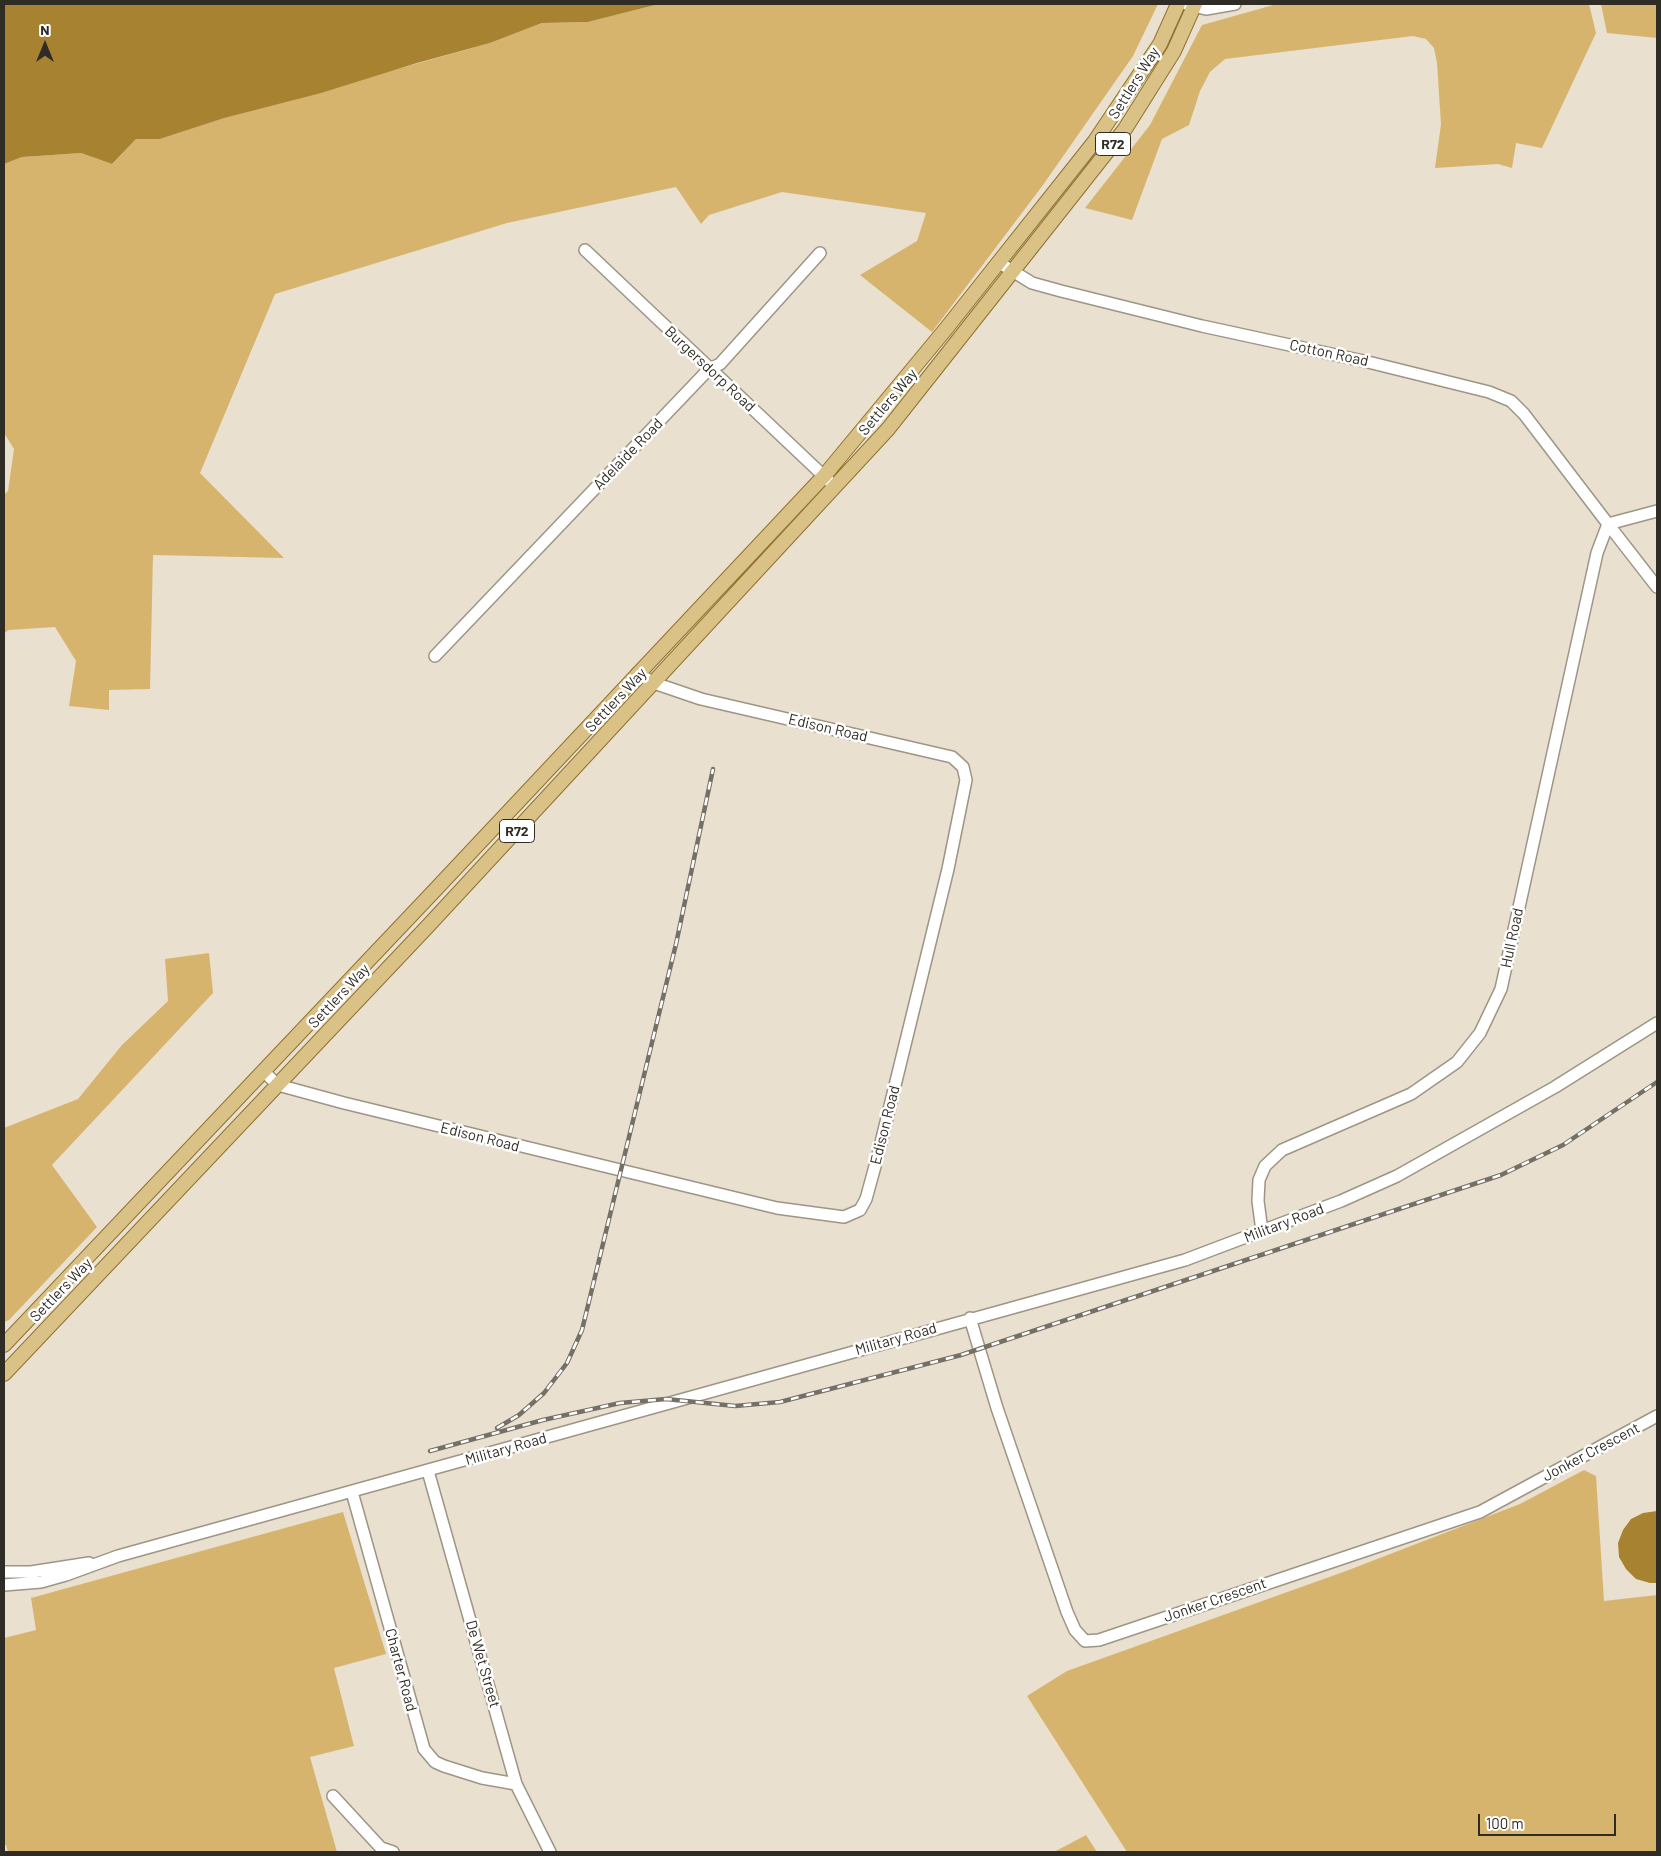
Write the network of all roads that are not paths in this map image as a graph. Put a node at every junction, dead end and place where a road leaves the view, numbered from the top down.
1 (1178, 4) edge
2 (1235, 4) edge
3 (1192, 5) edge
4 (585, 250) dead end
5 (820, 254) dead end
6 (998, 262) junction
7 (1013, 273) junction
8 (709, 370) junction
9 (824, 476) junction
10 (836, 487) junction
11 (1657, 511) edge
12 (1608, 524) junction
13 (1657, 587) edge
14 (435, 656) dead end
15 (638, 673) junction
16 (654, 683) junction
17 (1657, 1023) edge
18 (263, 1071) junction
19 (278, 1085) junction
20 (1262, 1231) junction
21 (970, 1318) junction
22 (4, 1345) edge
23 (4, 1374) edge
24 (1657, 1416) edge
25 (428, 1471) junction
26 (352, 1492) junction
27 (98, 1563) junction
28 (4, 1572) edge
29 (4, 1585) edge
30 (516, 1784) junction
31 (333, 1796) dead end
32 (380, 1850) edge
33 (393, 1852) edge
34 (550, 1852) edge

1 - 6 main road, Settlers Way / R72
2 - 3 street
3 - 7 main road, Settlers Way / R72
4 - 8 street, Burgersdorp Road
5 - 8 street, Adelaide Road
6 - 7 street, Cotton Road
6 - 9 main road, Settlers Way / R72
7 - 10 main road, Settlers Way / R72
7 - 12 street, Cotton Road
8 - 9 street, Burgersdorp Road
8 - 14 street, Adelaide Road
9 - 10 street, Burgersdorp Road
9 - 15 main road, Settlers Way / R72
10 - 16 main road, Settlers Way / R72
11 - 12 street
12 - 13 street, Cotton Road
12 - 20 street, Hull Road
15 - 16 street, Edison Road
15 - 18 main road, Settlers Way / R72
16 - 19 main road, Settlers Way / R72
16 - 19 street, Edison Road
17 - 20 street, Military Road
18 - 19 street, Edison Road
18 - 22 main road, Settlers Way / R72
19 - 23 main road, Settlers Way / R72
20 - 21 street, Military Road
21 - 24 street, Jonker Crescent
21 - 25 street, Military Road
25 - 26 street, Military Road
25 - 30 street, De Wet Street
26 - 27 street, Military Road
26 - 30 street, Charter Road
27 - 28 street, Military Road
27 - 29 street, Military Road
30 - 34 street, De Wet Street
31 - 32 street
32 - 33 street

